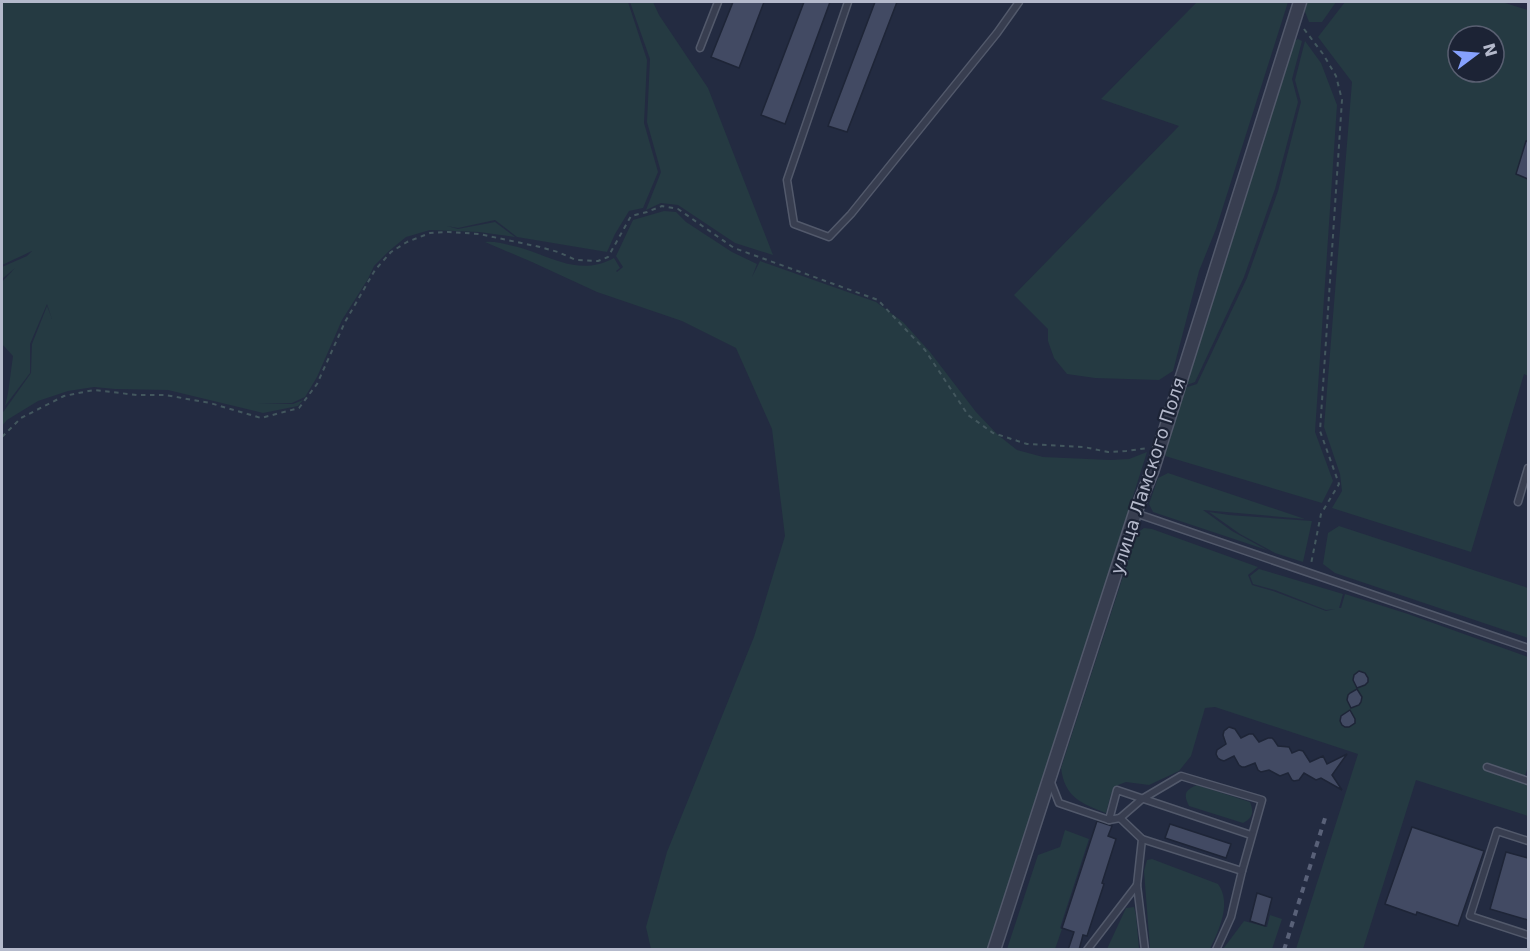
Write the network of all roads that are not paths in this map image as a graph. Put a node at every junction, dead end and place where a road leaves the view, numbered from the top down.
1 (718, 2) edge
2 (848, 2) edge
3 (1019, 2) edge
4 (1300, 2) edge
5 (700, 48) dead end
6 (1528, 468) edge
7 (1518, 502) dead end
8 (1135, 513) junction
9 (1528, 648) edge
10 (1487, 767) dead end
11 (1050, 779) junction
12 (1528, 781) edge
13 (1142, 799) junction
14 (1120, 818) junction
15 (1109, 820) junction
16 (1251, 835) junction
17 (1142, 839) junction
18 (1528, 841) edge
19 (1242, 871) junction
20 (1137, 885) junction
21 (1528, 935) edge
22 (994, 950) edge
23 (1087, 950) edge
24 (1145, 950) edge
25 (1216, 950) edge

1 - 5 lane
2 - 3 lane
4 - 8 street, улица Ламского Поля
6 - 7 lane
8 - 9 lane
8 - 11 street, улица Ламского Поля
10 - 12 lane
11 - 15 lane
11 - 22 street, улица Ламского Поля
13 - 14 lane
13 - 15 lane
13 - 16 lane
13 - 16 lane
14 - 15 lane
14 - 17 lane
16 - 19 lane
17 - 19 lane
17 - 20 lane
18 - 21 lane
19 - 25 lane
20 - 23 lane
20 - 24 lane

